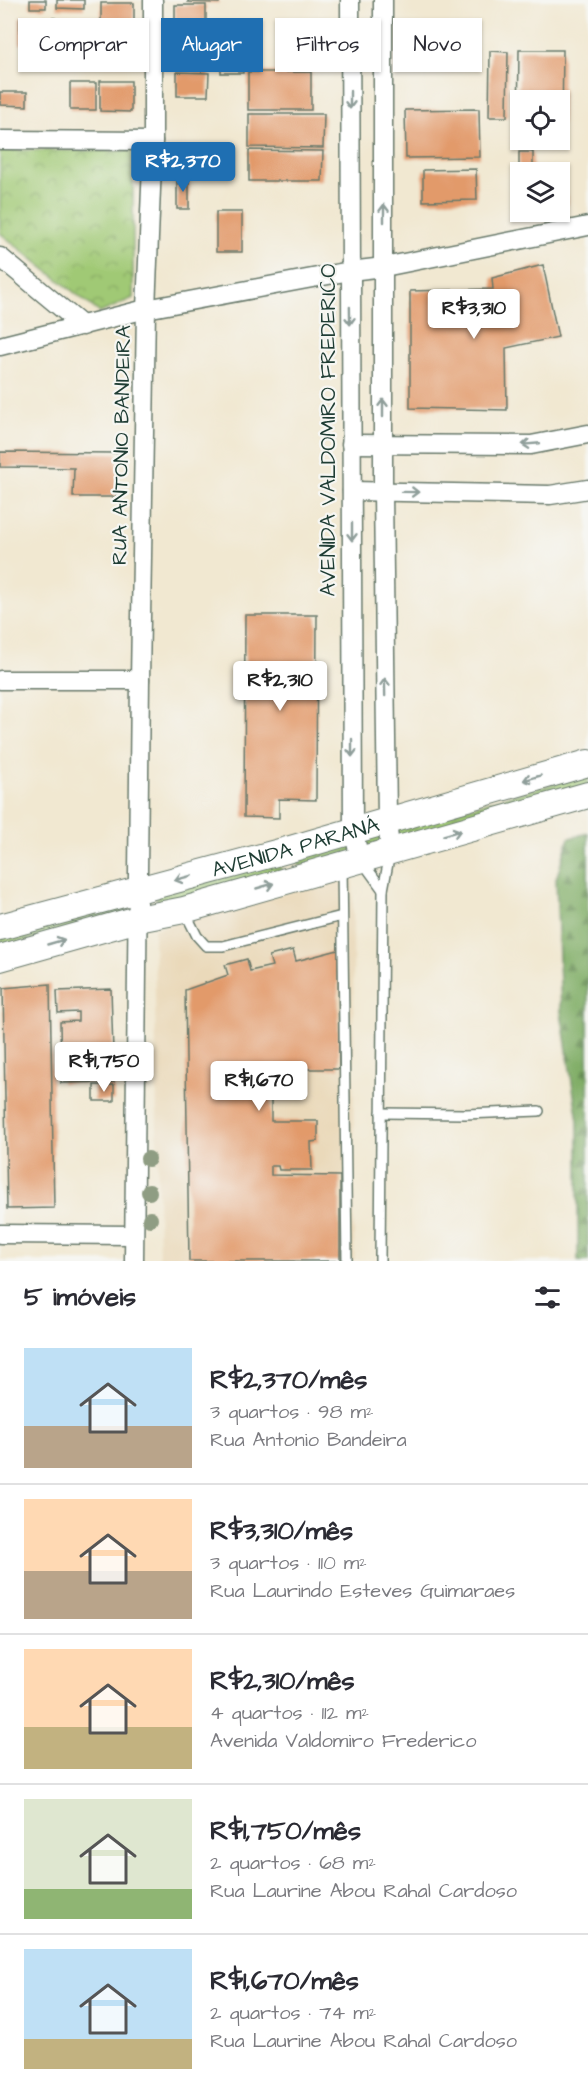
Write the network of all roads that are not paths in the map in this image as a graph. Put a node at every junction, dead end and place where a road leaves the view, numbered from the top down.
1 (153, 0) edge
2 (350, 0) edge
3 (383, 0) edge
4 (0, 140) edge
5 (153, 141) junction
6 (588, 226) edge
7 (0, 257) edge
8 (384, 267) junction
9 (350, 272) junction
10 (146, 309) junction
11 (83, 326) junction
12 (0, 346) edge
13 (588, 434) edge
14 (351, 444) junction
15 (383, 446) junction
16 (588, 489) edge
17 (352, 491) junction
18 (383, 492) junction
19 (0, 680) edge
20 (140, 680) junction
21 (588, 763) edge
22 (588, 795) edge
23 (387, 819) junction
24 (353, 830) junction
25 (287, 850) junction
26 (390, 850) junction
27 (351, 861) junction
28 (295, 877) junction
29 (138, 890) junction
30 (383, 890) junction
31 (184, 910) junction
32 (342, 916) junction
33 (138, 919) junction
34 (0, 927) edge
35 (0, 958) edge
36 (539, 1111) dead end
37 (381, 1113) junction
38 (0, 1234) edge
39 (134, 1235) junction
40 (134, 1261) edge
41 (347, 1261) edge
42 (380, 1261) edge

1 - 5 street, RUA ANTONIO BANDEIRA
2 -> 9 street, AVENIDA VALDOMIRO FREDERICO
8 -> 3 street
4 - 5 street
5 - 10 street, RUA ANTONIO BANDEIRA
6 - 8 street
7 - 11 street
8 - 9 street
15 -> 8 street
9 - 10 street
9 -> 14 street, AVENIDA VALDOMIRO FREDERICO
10 - 11 street
10 - 20 street, RUA ANTONIO BANDEIRA
11 - 12 street
13 -> 15 street
14 - 15 street
14 - 17 street, AVENIDA VALDOMIRO FREDERICO
15 - 18 street
18 -> 16 street
17 - 18 street
17 -> 24 street, AVENIDA VALDOMIRO FREDERICO
23 -> 18 street
19 - 20 street
20 - 29 street, RUA ANTONIO BANDEIRA
21 -> 23 main road, AVENIDA PARANÁ
26 -> 22 main road, AVENIDA PARANÁ
23 - 24 main road, AVENIDA PARANÁ
23 - 26 street
24 - 25 main road, AVENIDA PARANÁ
24 - 27 street, AVENIDA VALDOMIRO FREDERICO
25 - 28 main road
25 -> 29 main road, AVENIDA PARANÁ
26 - 27 main road, AVENIDA PARANÁ
26 - 30 lane
27 - 28 main road, AVENIDA PARANÁ
27 - 30 lane
27 - 32 lane
31 -> 28 main road, AVENIDA PARANÁ
29 - 33 street, RUA ANTONIO BANDEIRA
29 - 34 main road, AVENIDA PARANÁ
30 - 37 lane
31 - 32 lane
31 - 33 main road, AVENIDA PARANÁ
32 - 41 lane
35 -> 33 main road, AVENIDA PARANÁ
33 - 39 street, RUA ANTONIO BANDEIRA
36 - 37 lane
37 - 42 lane
38 - 39 street
39 - 40 street, RUA ANTONIO BANDEIRA

